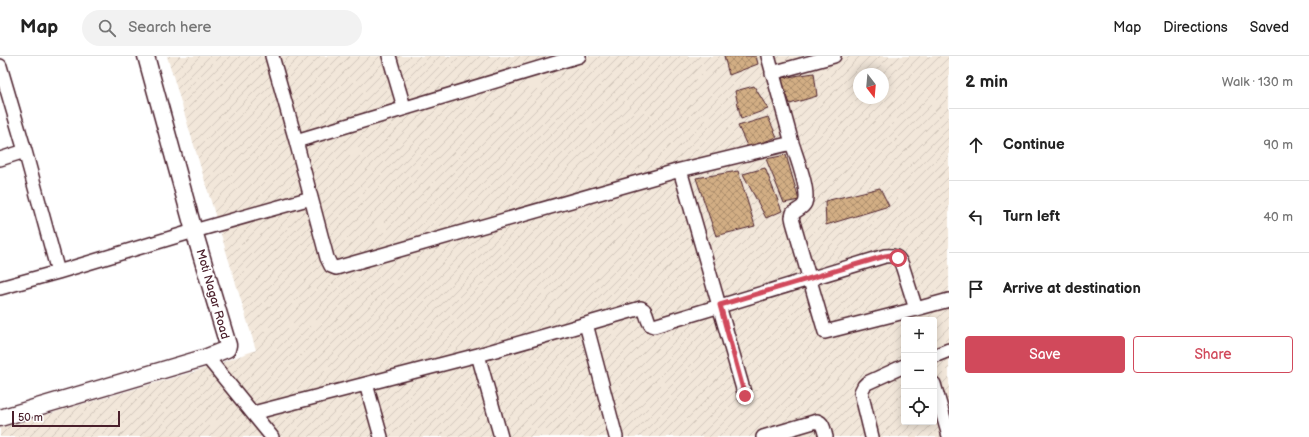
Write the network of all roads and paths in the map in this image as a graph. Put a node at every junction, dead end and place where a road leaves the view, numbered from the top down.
1 (146, 56) edge
2 (273, 56) edge
3 (389, 56) edge
4 (579, 56) edge
5 (768, 56) edge
6 (834, 56) edge
7 (0, 66) edge
8 (772, 73) junction
9 (404, 107) junction
10 (296, 141) junction
11 (792, 143) junction
12 (25, 151) junction
13 (0, 159) edge
14 (680, 170) junction
15 (311, 198) junction
16 (194, 230) junction
17 (58, 272) junction
18 (809, 279) junction
19 (0, 288) edge
20 (949, 300) edge
21 (720, 305) junction
22 (916, 309) junction
23 (586, 324) junction
24 (949, 350) edge
25 (478, 355) junction
26 (937, 355) edge
27 (207, 357) junction
28 (901, 367) edge
29 (366, 384) junction
30 (935, 389) edge
31 (745, 396) dead end
32 (253, 413) junction
33 (0, 418) edge
34 (949, 436) edge
35 (272, 437) edge
36 (381, 437) edge
37 (501, 437) edge
38 (616, 437) edge
39 (763, 437) edge
40 (826, 437) edge
41 (872, 437) edge

1 - 16 street, Moti Nagar Road
2 - 10 street
3 - 9 street
4 - 9 street
5 - 8 street
6 - 8 street
7 - 12 street
8 - 11 street
9 - 10 street
10 - 15 street
11 - 14 street
11 - 18 street
12 - 13 street
12 - 17 street
14 - 15 street
14 - 21 street
15 - 16 street
16 - 17 street
16 - 27 street, Moti Nagar Road
17 - 19 street
18 - 21 street
18 - 22 street
18 - 22 street
20 - 22 street
21 - 23 street
21 - 31 street
23 - 25 street
23 - 38 street
24 - 26 street
25 - 29 street
25 - 37 street
27 - 32 street
27 - 33 street, Moti Nagar Road
28 - 41 street
29 - 32 street
29 - 36 street
30 - 34 street
32 - 35 street
39 - 40 street

